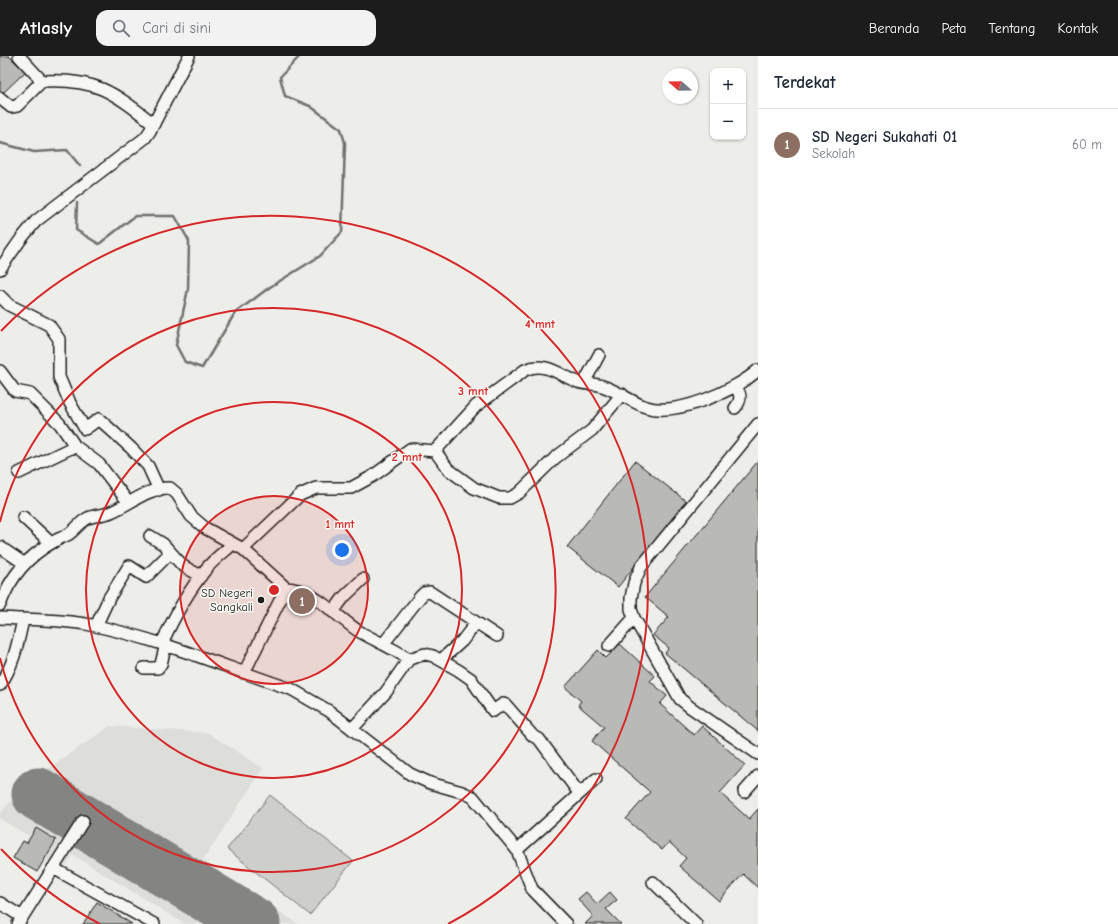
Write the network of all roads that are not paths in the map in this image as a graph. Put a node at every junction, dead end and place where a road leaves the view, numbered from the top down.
1 (19, 56) edge
2 (189, 56) edge
3 (42, 81) junction
4 (0, 98) edge
5 (154, 124) junction
6 (0, 269) edge
7 (0, 296) edge
8 (599, 355) dead end
9 (758, 370) edge
10 (0, 371) edge
11 (584, 383) junction
12 (735, 387) junction
13 (622, 394) junction
14 (735, 408) dead end
15 (758, 424) edge
16 (75, 446) junction
17 (434, 451) junction
18 (19, 473) dead end
19 (159, 490) junction
20 (128, 502) junction
21 (23, 517) dead end
22 (150, 536) dead end
23 (51, 544) junction
24 (233, 544) junction
25 (0, 547) edge
26 (243, 549) junction
27 (170, 553) junction
28 (25, 564) junction
29 (201, 576) junction
30 (362, 579) dead end
31 (286, 588) junction
32 (0, 604) edge
33 (333, 612) junction
34 (0, 618) edge
35 (634, 618) junction
36 (23, 620) junction
37 (476, 623) junction
38 (96, 626) junction
39 (497, 636) dead end
40 (384, 643) junction
41 (164, 644) junction
42 (609, 646) dead end
43 (408, 659) junction
44 (441, 660) junction
45 (144, 668) dead end
46 (244, 673) junction
47 (0, 685) edge
48 (352, 729) junction
49 (758, 754) edge
50 (758, 776) edge
51 (596, 779) dead end
52 (744, 792) dead end
53 (579, 793) junction
54 (83, 821) dead end
55 (517, 850) junction
56 (53, 868) junction
57 (653, 882) dead end
58 (0, 903) edge
59 (20, 920) edge
60 (154, 924) edge
61 (566, 924) edge
62 (696, 924) edge

1 - 3 street
2 - 5 street
3 - 4 street
3 - 5 street
5 - 6 street
7 - 19 street
8 - 11 street
9 - 12 street
10 - 16 street
11 - 13 street
11 - 17 street
12 - 13 street
12 - 14 street
13 - 17 street
15 - 35 street
16 - 18 street
16 - 20 street
17 - 26 street
19 - 20 street
19 - 24 street
20 - 23 street
21 - 23 street
22 - 27 street
23 - 28 street
24 - 26 street
24 - 29 street
25 - 28 street
26 - 31 street
27 - 29 street
27 - 38 street
28 - 32 street
29 - 41 street
30 - 33 street
31 - 33 street
31 - 46 street
33 - 40 street
34 - 36 street
35 - 42 street
35 - 49 street
36 - 38 street
36 - 47 street
37 - 39 street
37 - 40 street
37 - 44 street
38 - 41 street
40 - 43 street
41 - 45 street
41 - 46 street
43 - 44 street
43 - 48 street
44 - 53 street
46 - 48 street
48 - 55 street
50 - 52 street
51 - 53 street
53 - 55 street
54 - 56 street
55 - 61 street
56 - 59 street
56 - 60 street
57 - 62 street
58 - 59 street

